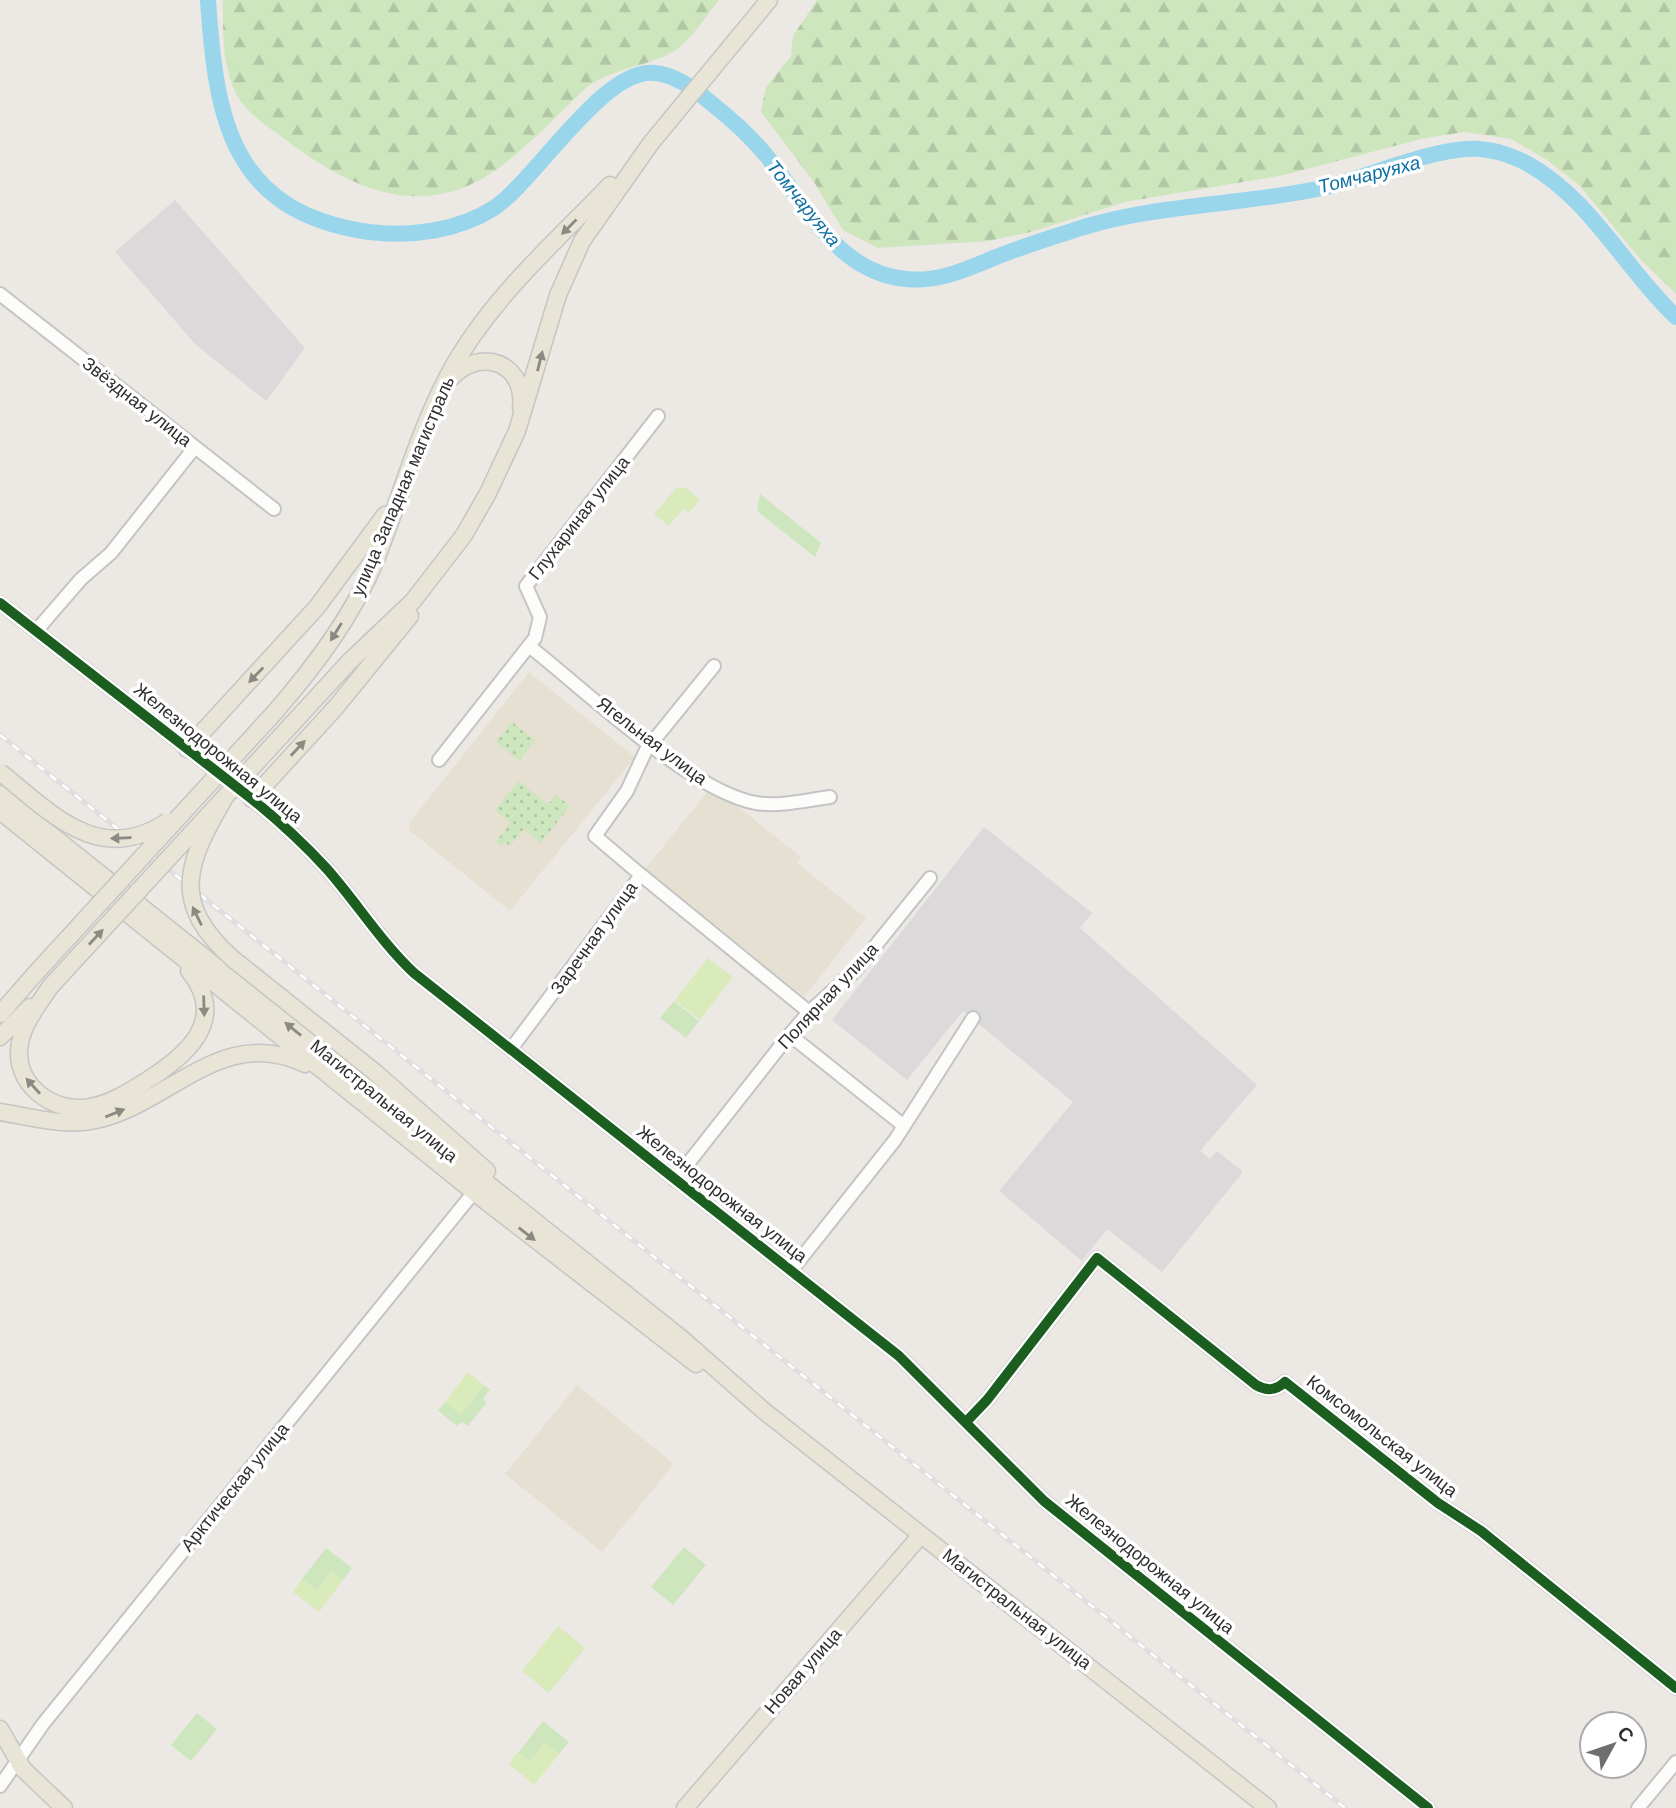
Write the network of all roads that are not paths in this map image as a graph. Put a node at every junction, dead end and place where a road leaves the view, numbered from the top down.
1 (769, 0) edge
2 (651, 144) junction
3 (0, 294) edge
4 (439, 394) junction
5 (658, 416) dead end
6 (517, 431) junction
7 (195, 447) junction
8 (403, 486) junction
9 (274, 509) dead end
10 (476, 514) junction
11 (0, 603) edge
12 (36, 631) junction
13 (529, 646) junction
14 (714, 666) dead end
15 (651, 744) junction
16 (187, 749) junction
17 (439, 760) dead end
18 (0, 772) edge
19 (0, 794) edge
20 (200, 795) junction
21 (830, 797) dead end
22 (224, 799) junction
23 (252, 799) junction
24 (0, 811) edge
25 (0, 827) edge
26 (641, 875) junction
27 (930, 878) dead end
28 (91, 884) junction
29 (133, 918) junction
30 (35, 974) junction
31 (50, 987) junction
32 (0, 1000) edge
33 (810, 1012) junction
34 (0, 1014) edge
35 (974, 1018) dead end
36 (790, 1035) junction
37 (0, 1037) edge
38 (511, 1049) junction
39 (342, 1086) junction
40 (0, 1112) edge
41 (904, 1126) junction
42 (675, 1180) junction
43 (474, 1192) junction
44 (791, 1271) junction
45 (642, 1307) junction
46 (764, 1412) junction
47 (966, 1422) junction
48 (921, 1535) junction
49 (1676, 1688) edge
50 (0, 1729) edge
51 (17, 1761) junction
52 (1676, 1762) edge
53 (0, 1786) edge
54 (64, 1808) edge
55 (685, 1808) edge
56 (1268, 1808) edge
57 (1428, 1808) edge
58 (1639, 1808) edge

1 - 2 main road, улица Западная магистраль
2 -> 4 main road, улица Западная магистраль
6 -> 2 main road, улица Западная магистраль
3 - 7 street, Звёздная улица
4 - 6 main road
4 - 8 main road, улица Западная магистраль
5 - 13 street, Глухариная улица
6 - 10 main road, улица Западная магистраль
7 - 9 street, Звёздная улица
7 - 12 street
8 -> 16 main road
8 -> 20 main road, улица Западная магистраль, bridge
10 - 22 main road, улица Западная магистраль, bridge
23 -> 10 main road
11 - 12 street, Железнодорожная улица
12 - 16 street, Железнодорожная улица
13 - 15 street, Ягельная улица
13 - 17 street, Глухариная улица
14 - 15 street, Заречная улица
15 - 21 street, Ягельная улица
15 - 26 street, Заречная улица
16 - 23 street, Железнодорожная улица
20 -> 18 main road, bridge
45 -> 19 main road, Магистральная улица
20 - 30 main road, bridge
31 -> 22 main road, bridge
45 -> 22 main road, bridge
23 - 38 street, Железнодорожная улица
24 - 28 main road, Магистральная улица
25 - 28 main road
26 - 33 street
26 - 38 street, Заречная улица
27 - 33 street, Полярная улица
28 - 29 main road, Магистральная улица
29 -> 31 main road
29 - 39 main road, Магистральная улица
30 - 32 main road
30 - 34 main road
31 - 37 main road
33 - 36 street, Полярная улица
35 - 41 street
36 - 41 street
36 - 42 street, Полярная улица
38 - 42 street, Железнодорожная улица
40 -> 39 main road
39 - 43 main road, Магистральная улица
41 - 44 street
42 - 44 street, Железнодорожная улица
43 -> 46 main road, Магистральная улица
43 - 51 street, Арктическая улица
44 - 47 street, Железнодорожная улица
45 - 46 main road, Магистральная улица
46 - 48 main road, Магистральная улица
47 - 49 street, Комсомольская улица
47 - 57 street, Железнодорожная улица
48 - 55 main road, Новая улица
48 - 56 main road, Магистральная улица
50 - 51 main road
51 - 53 street, Арктическая улица
51 - 54 main road
52 - 58 street

